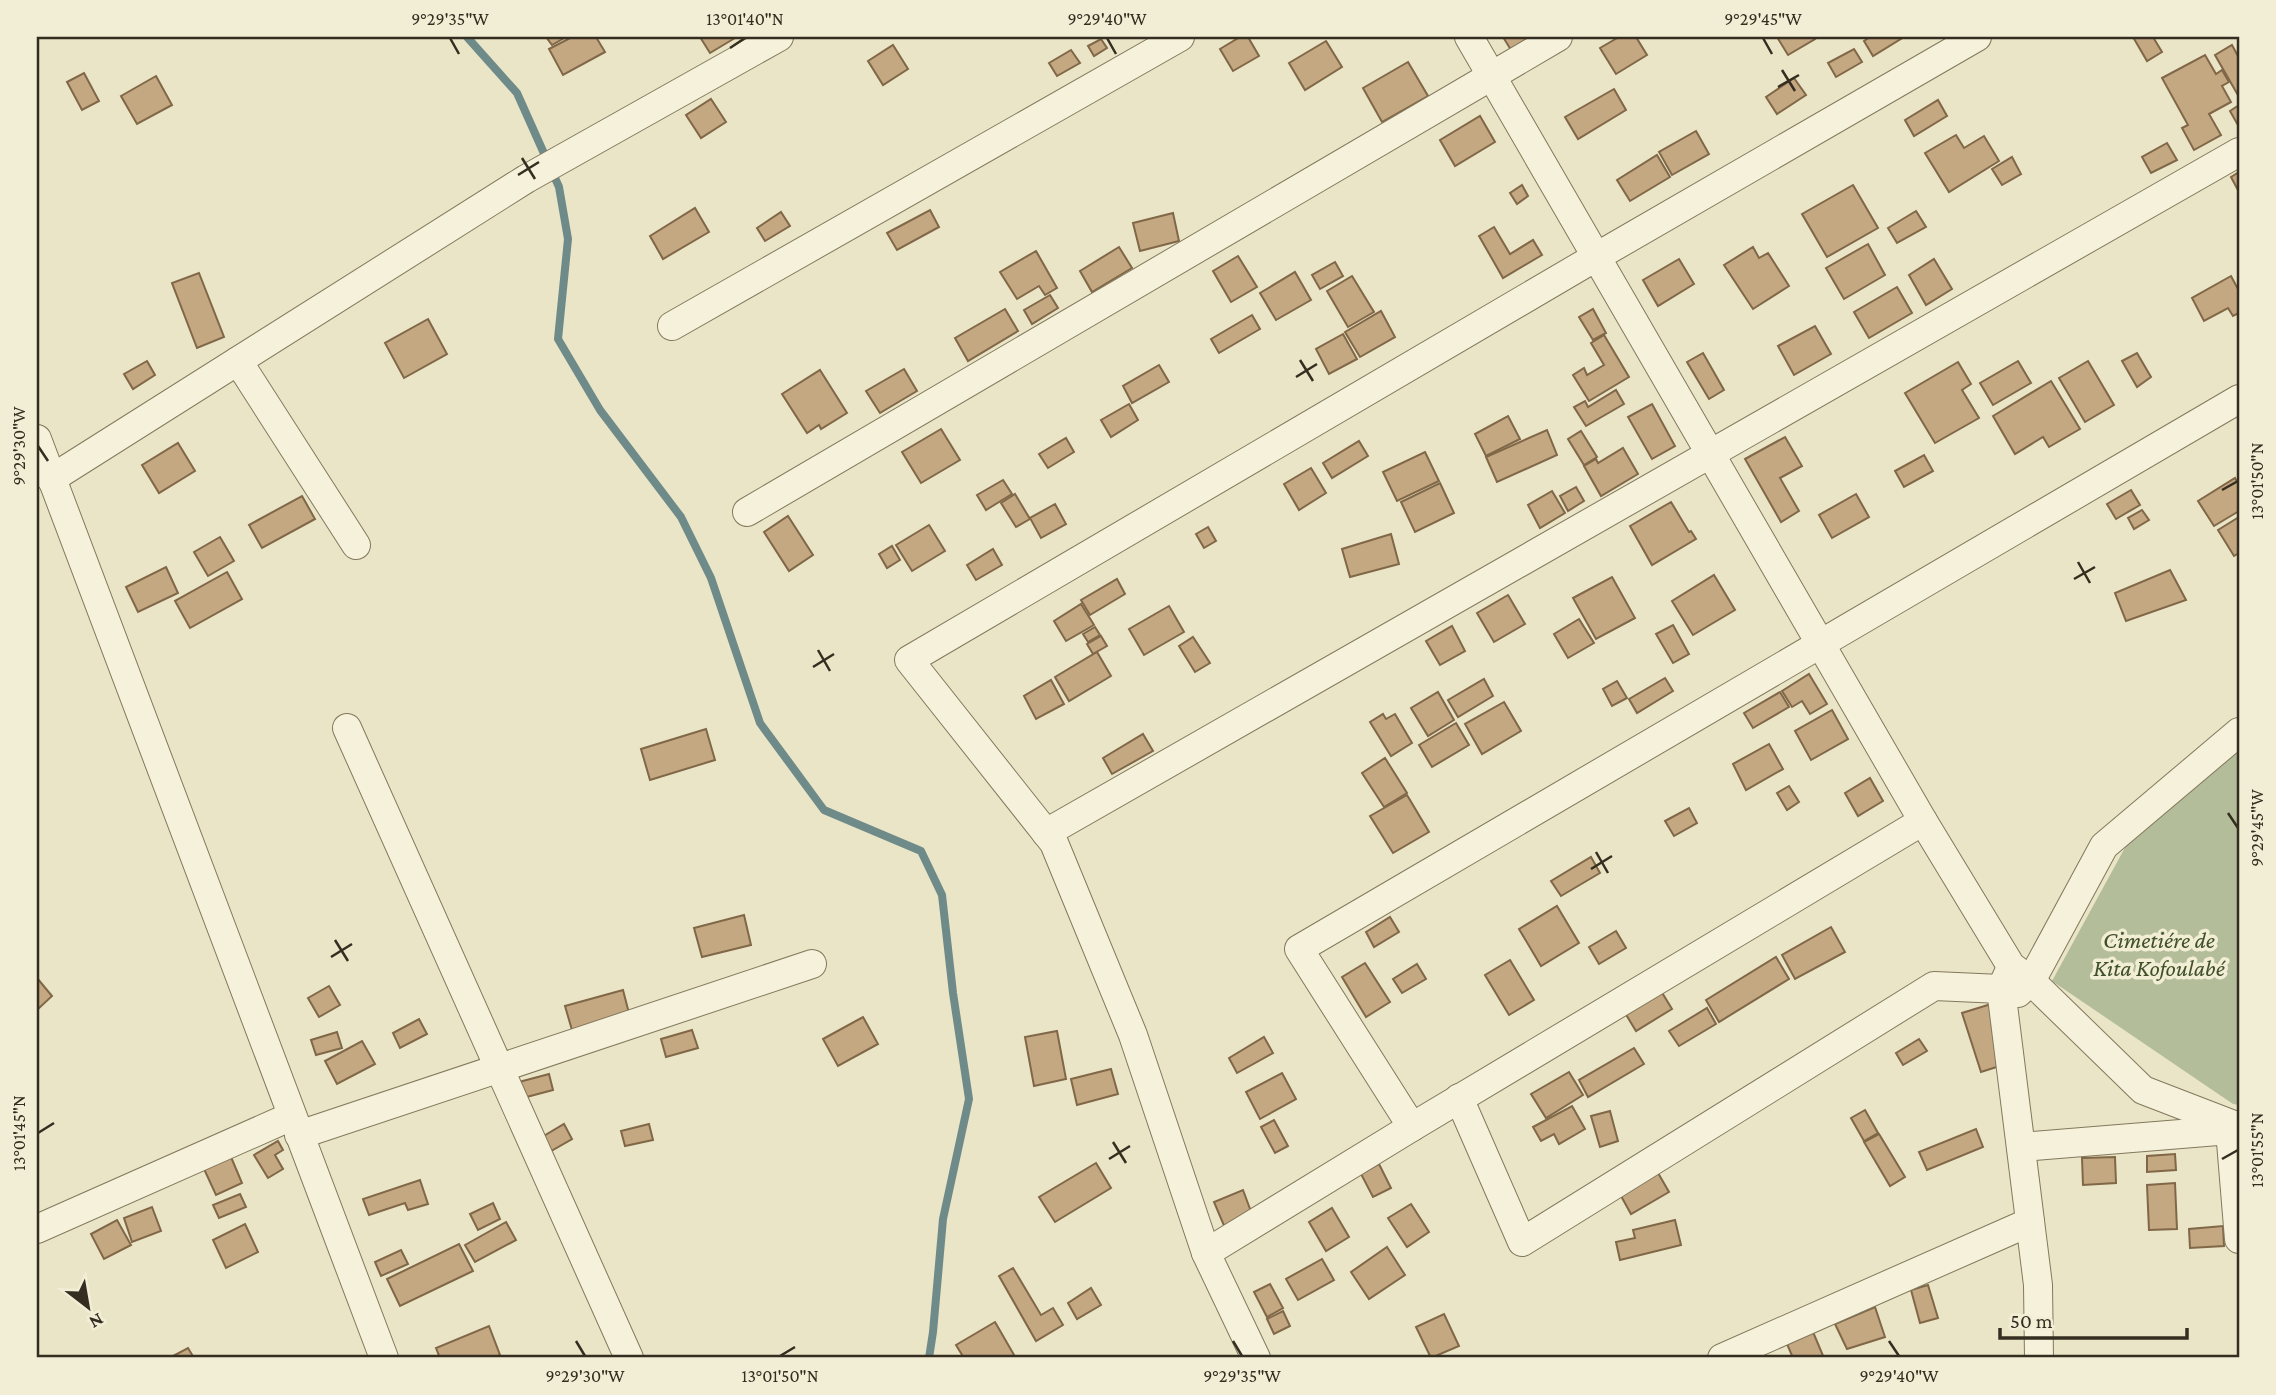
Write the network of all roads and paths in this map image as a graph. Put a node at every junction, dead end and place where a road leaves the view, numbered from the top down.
1 (779, 37) edge
2 (1180, 37) edge
3 (1469, 37) edge
4 (1558, 37) edge
5 (1977, 37) edge
6 (1492, 75) junction
7 (2239, 152) edge
8 (1596, 257) junction
9 (672, 326) dead end
10 (238, 361) junction
11 (2239, 399) edge
12 (37, 439) edge
13 (1710, 454) junction
14 (51, 479) junction
15 (747, 512) dead end
16 (356, 545) dead end
17 (1821, 644) junction
18 (347, 728) dead end
19 (2239, 732) edge
20 (1923, 821) junction
21 (1046, 833) junction
22 (812, 964) dead end
23 (2012, 986) junction
24 (500, 1068) junction
25 (1459, 1098) junction
26 (296, 1125) junction
27 (1412, 1127) junction
28 (2236, 1130) edge
29 (2021, 1147) junction
30 (2030, 1222) junction
31 (37, 1229) edge
32 (2239, 1239) edge
33 (1206, 1253) junction
34 (377, 1356) edge
35 (629, 1358) edge
36 (1256, 1358) edge
37 (1722, 1358) edge
38 (2039, 1358) edge

1 - 10 street
2 - 9 street
3 - 6 street
4 - 6 street
5 - 8 street
6 - 8 street
6 - 15 street
7 - 13 street
8 - 13 street
8 - 21 street
10 - 14 street
10 - 16 street
11 - 17 street
12 - 14 street
13 - 17 street
13 - 21 street
14 - 26 street
17 - 20 street
17 - 27 street
18 - 24 street
19 - 23 street
20 - 23 street
20 - 25 street
21 - 33 street
22 - 24 street
23 - 25 street
23 - 28 street
23 - 29 street
24 - 26 street
24 - 35 street
25 - 27 street
26 - 31 street
26 - 34 street
27 - 33 street
28 - 29 street
28 - 32 street
29 - 30 street
30 - 37 street
30 - 38 street
33 - 36 street

